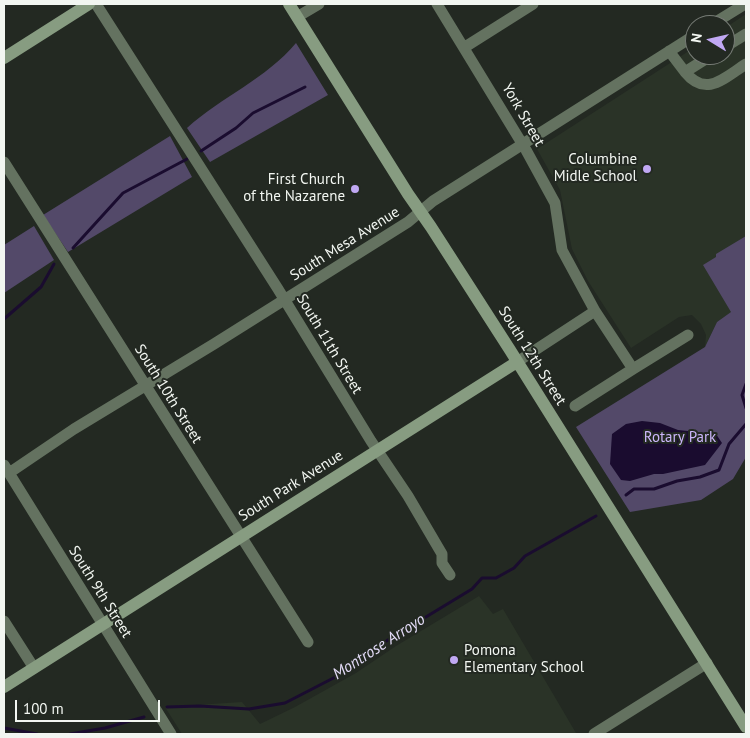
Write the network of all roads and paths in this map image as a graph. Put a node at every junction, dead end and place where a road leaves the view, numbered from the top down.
1 (89, 4) edge
2 (96, 4) edge
3 (288, 4) edge
4 (319, 4) edge
5 (437, 4) edge
6 (533, 4) edge
7 (745, 4) edge
8 (727, 15) edge
9 (297, 17) junction
10 (746, 34) edge
11 (685, 41) edge
12 (735, 41) edge
13 (465, 47) junction
14 (669, 51) junction
15 (4, 58) edge
16 (746, 64) edge
17 (696, 65) edge
18 (685, 72) junction
19 (523, 143) junction
20 (4, 162) edge
21 (420, 212) junction
22 (285, 300) junction
23 (595, 311) junction
24 (688, 335) dead end
25 (518, 362) junction
26 (633, 369) junction
27 (145, 385) junction
28 (575, 406) dead end
29 (378, 451) junction
30 (6, 469) edge
31 (241, 537) junction
32 (450, 575) dead end
33 (4, 621) edge
34 (102, 624) junction
35 (308, 642) dead end
36 (706, 664) junction
37 (34, 668) junction
38 (4, 687) edge
39 (746, 727) edge
40 (171, 734) edge
41 (594, 734) edge

1 - 15 street
2 - 22 street, South 11th Street
3 - 9 street, South 12th Street
4 - 9 street
5 - 13 street, York Street
6 - 13 street
7 - 8 street
9 - 21 street, South 12th Street
10 - 12 street
11 - 14 street, South Mesa Avenue
13 - 19 street, York Street
14 - 18 street
14 - 19 street, South Mesa Avenue
16 - 18 street
17 - 18 street
19 - 21 street, South Mesa Avenue
19 - 23 street, York Street
20 - 27 street, South 10th Street
21 - 22 street, South Mesa Avenue
21 - 25 street, South 12th Street
22 - 27 street, South Mesa Avenue
22 - 29 street, South 11th Street
23 - 25 street, South Park Avenue
23 - 26 street, York Street
24 - 26 street
25 - 29 street, South Park Avenue
25 - 36 street, South 12th Street
26 - 28 street
27 - 30 street, South Mesa Avenue
27 - 31 street, South 10th Street
29 - 31 street, South Park Avenue
29 - 32 street, South 11th Street
30 - 34 street, South 9th Street
31 - 34 street, South Park Avenue
31 - 35 street, South 10th Street
33 - 37 street
34 - 37 street, South Park Avenue
34 - 40 street, South 9th Street
36 - 39 street, South 12th Street
36 - 41 street
37 - 38 street, South Park Avenue

